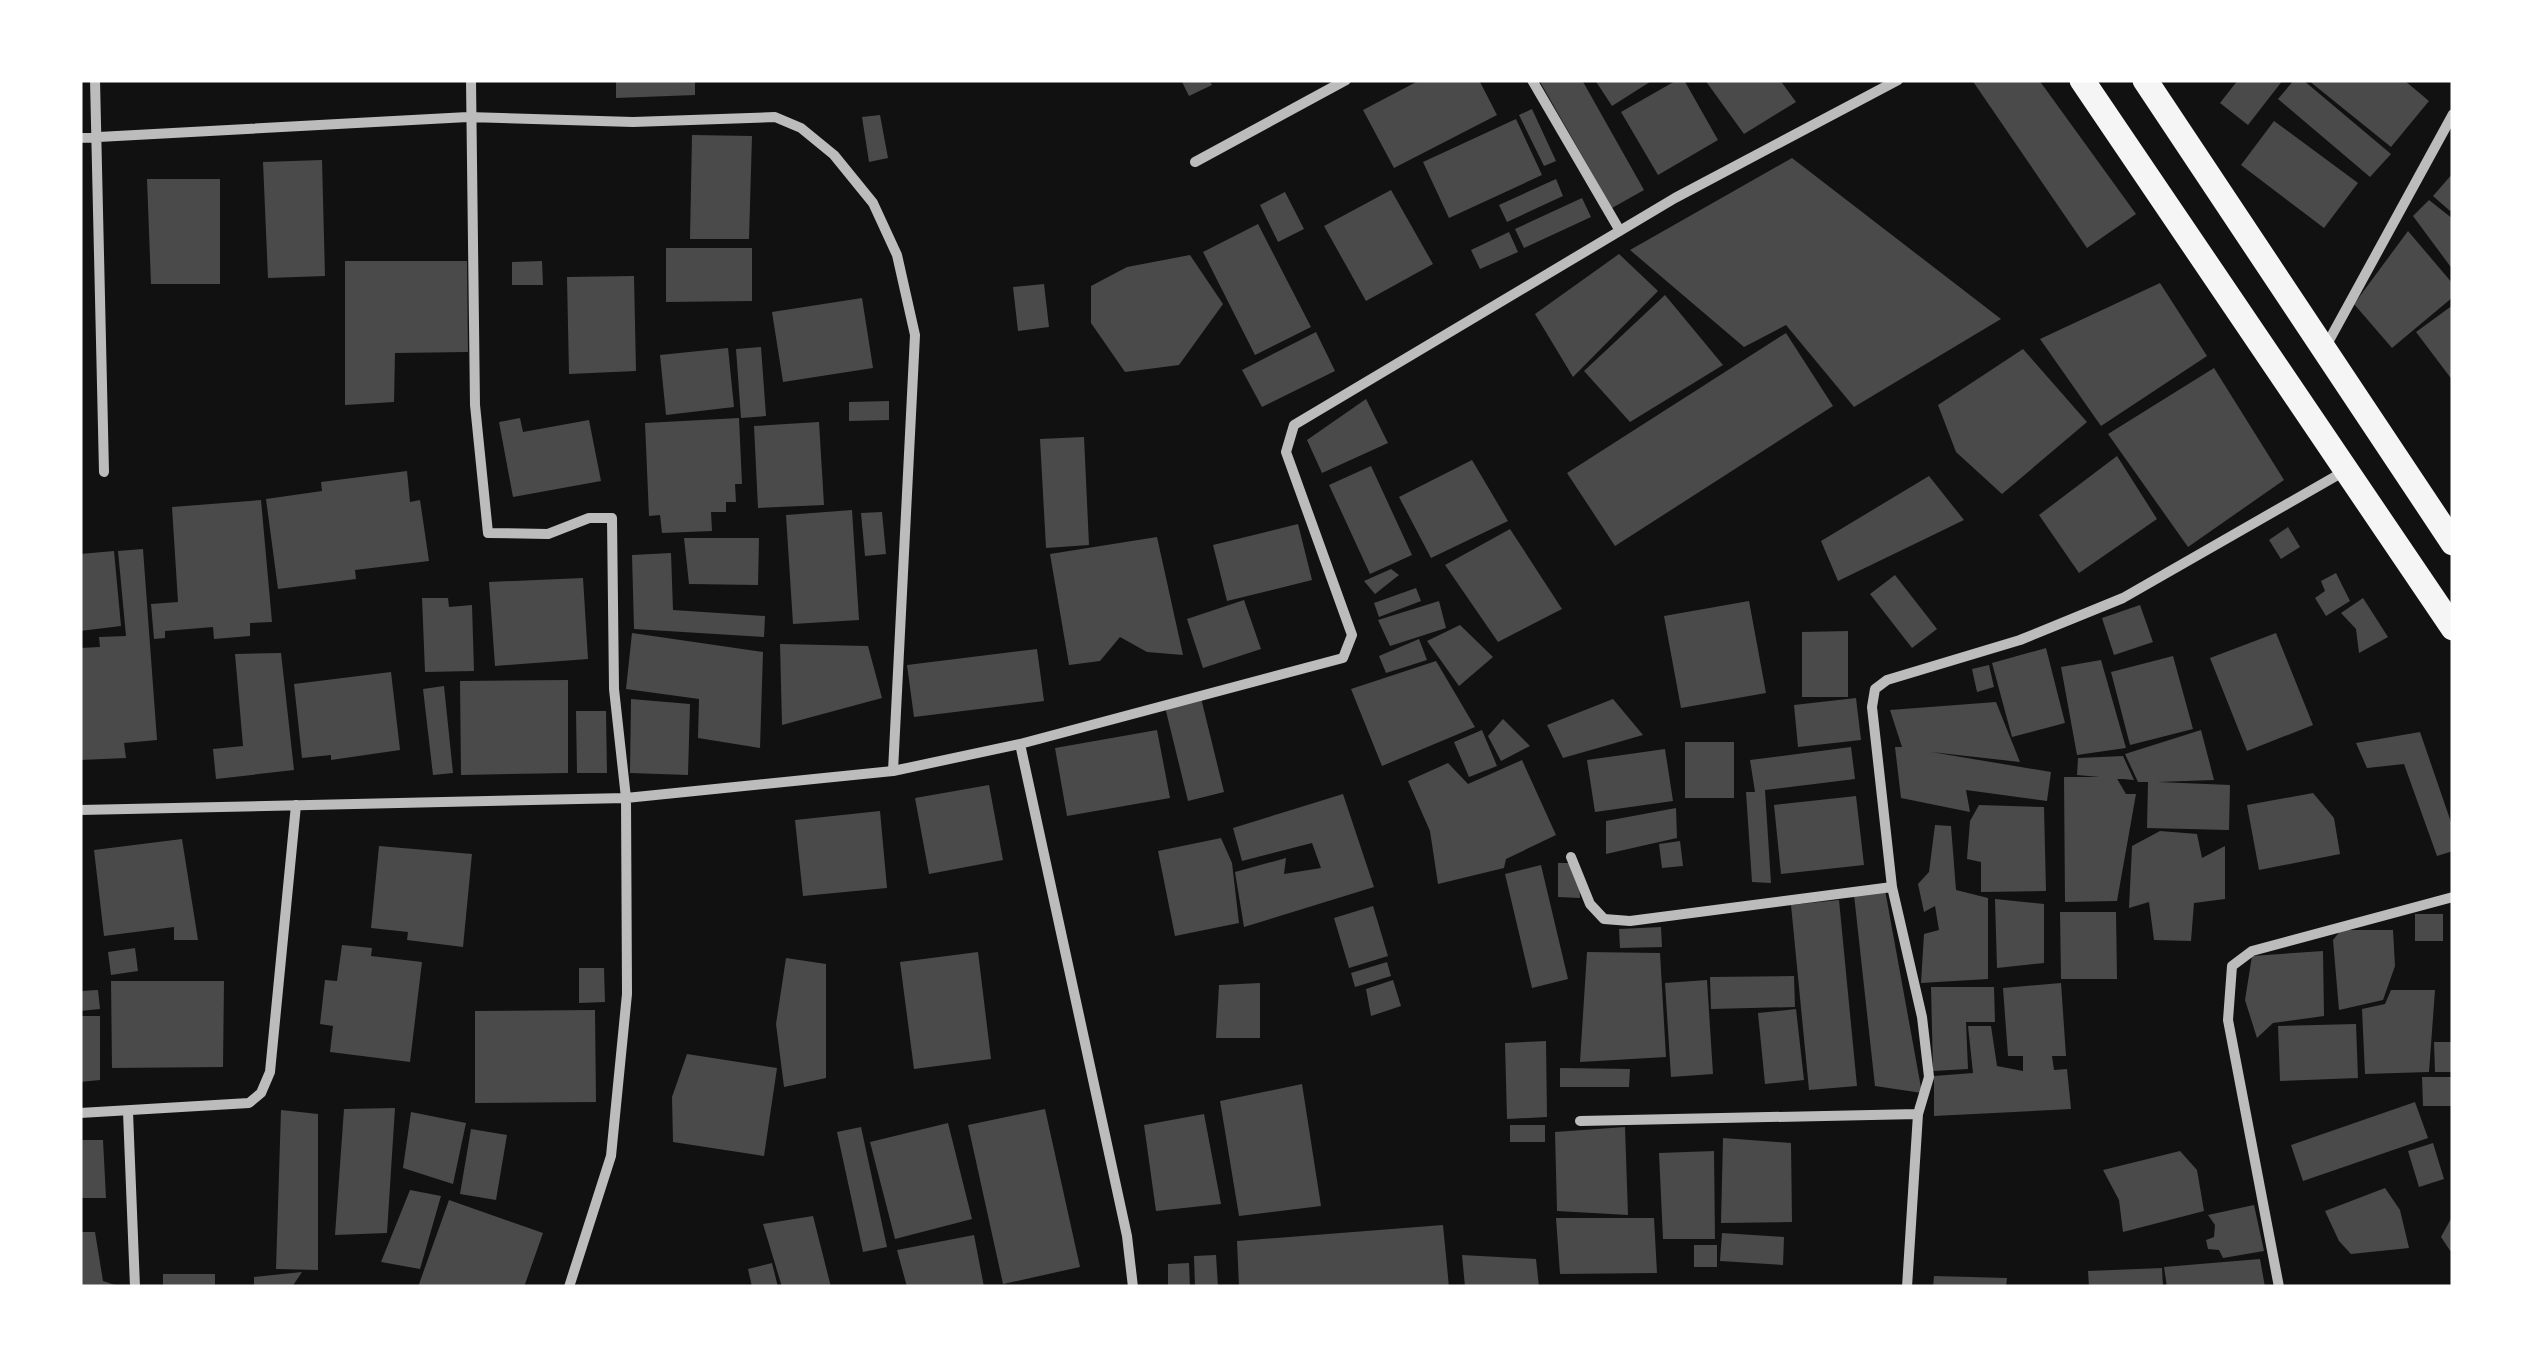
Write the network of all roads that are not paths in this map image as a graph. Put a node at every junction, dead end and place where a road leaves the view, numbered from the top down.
1 (96, 80) edge
2 (471, 80) edge
3 (1346, 80) edge
4 (1532, 80) edge
5 (1898, 80) edge
6 (2082, 80) edge
7 (2145, 80) edge
8 (2453, 114) edge
9 (468, 117) junction
10 (98, 137) junction
11 (80, 138) edge
12 (1195, 162) dead end
13 (1620, 230) junction
14 (2324, 349) junction
15 (2348, 470) junction
16 (104, 472) dead end
17 (2453, 544) edge
18 (2453, 628) edge
19 (1020, 744) junction
20 (894, 771) junction
21 (626, 798) junction
22 (296, 804) junction
23 (80, 810) edge
24 (1571, 857) dead end
25 (1892, 887) junction
26 (2453, 897) edge
27 (128, 1112) junction
28 (80, 1114) edge
29 (1918, 1114) junction
30 (1580, 1120) dead end
31 (135, 1287) edge
32 (569, 1287) edge
33 (1133, 1287) edge
34 (1907, 1287) edge
35 (2280, 1287) edge

1 - 10 street
2 - 9 street
3 - 12 street
4 - 13 street
5 - 13 street
6 - 15 main road
7 - 14 main road
8 - 14 street
9 - 10 street
9 - 20 street
9 - 21 street
10 - 11 street
10 - 16 street
13 - 19 street
14 - 17 main road
15 - 18 main road
15 - 25 street
19 - 20 street
19 - 33 street
20 - 21 street
21 - 22 street
21 - 32 street
22 - 23 street
22 - 27 street
24 - 25 street
25 - 29 street
26 - 35 street
27 - 28 street
27 - 31 street
29 - 30 street
29 - 34 street

